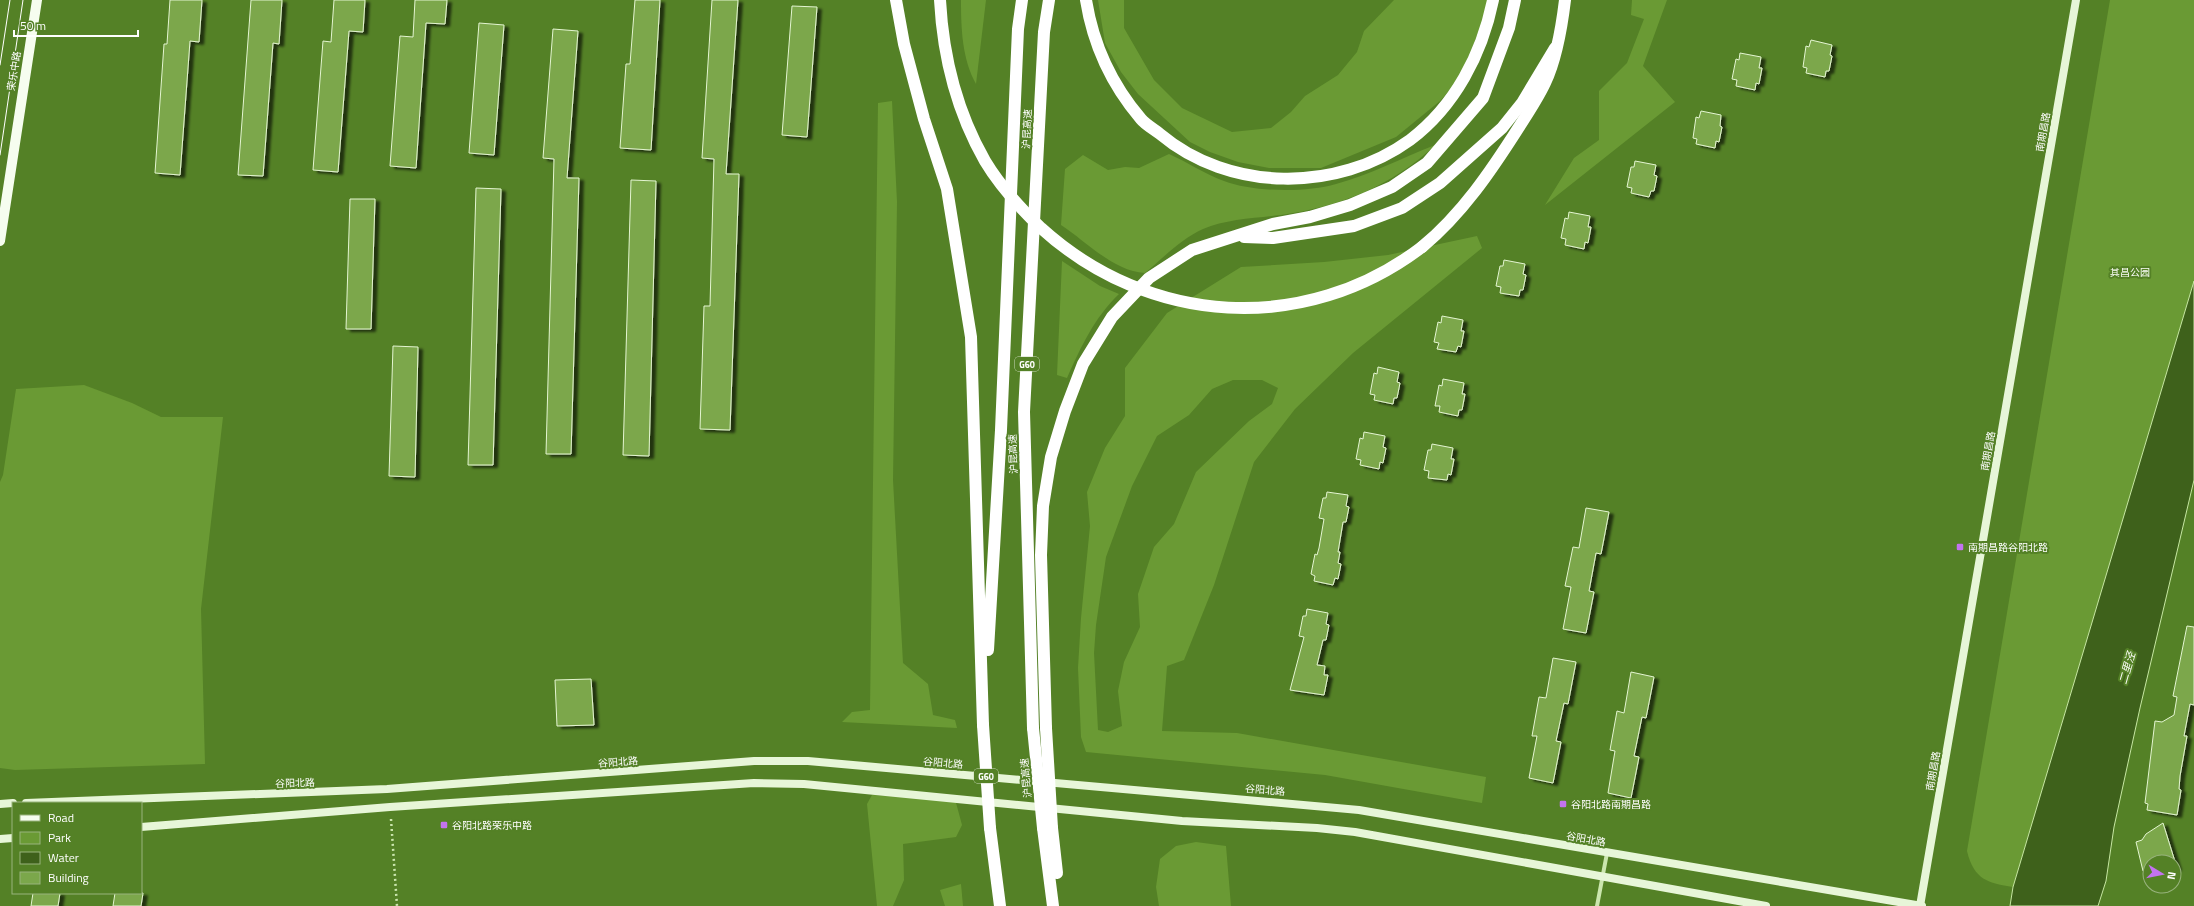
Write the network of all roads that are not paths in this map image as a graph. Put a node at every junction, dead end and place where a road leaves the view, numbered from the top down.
1 (37, 0) edge
2 (896, 0) edge
3 (940, 0) edge
4 (1022, 0) edge
5 (1049, 0) edge
6 (1086, 0) edge
7 (1493, 0) edge
8 (1515, 0) edge
9 (1565, 0) edge
10 (2076, 0) edge
11 (1555, 48) junction
12 (1236, 236) junction
13 (0, 241) edge
14 (983, 725) junction
15 (52, 802) edge
16 (0, 804) edge
17 (12, 804) edge
18 (142, 828) edge
19 (1047, 828) junction
20 (12, 838) edge
21 (0, 839) edge
22 (1607, 853) junction
23 (1603, 875) junction
24 (1000, 906) edge
25 (1053, 906) edge
26 (1060, 906) edge
27 (1597, 906) edge
28 (1766, 906) edge
29 (1920, 906) edge

1 - 13 main road, 荣乐中路
2 - 14 highway
3 - 11 highway, bridge
4 - 14 highway, 沪昆高速 / G60
5 - 19 highway, 沪昆高速 / G60, bridge
6 - 7 highway
8 - 12 highway
9 - 11 highway
10 - 29 main road, 南期昌路
11 - 12 highway
12 - 19 highway, bridge
14 - 24 highway, 沪昆高速 / G60, bridge
15 - 22 main road, 谷阳北路
16 - 17 main road
18 - 23 main road
19 - 25 highway, 沪昆高速 / G60
19 - 26 highway
20 - 21 main road
22 - 23 street
22 - 29 main road, 谷阳北路
23 - 27 street
23 - 28 main road

